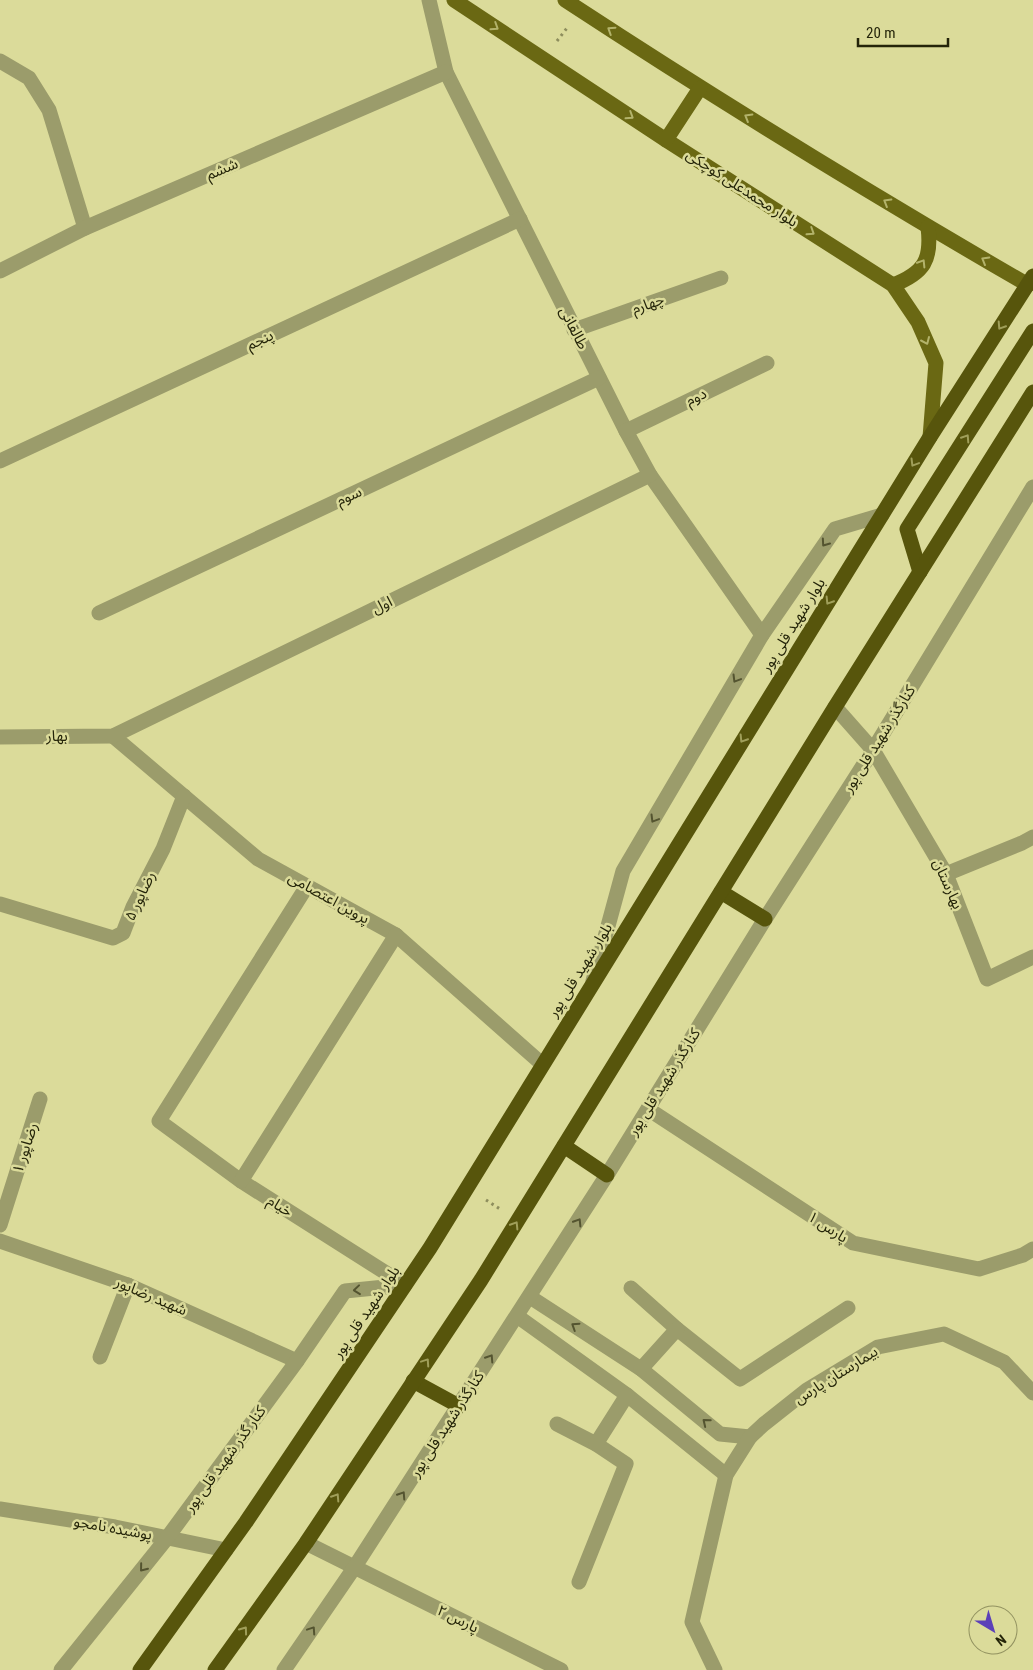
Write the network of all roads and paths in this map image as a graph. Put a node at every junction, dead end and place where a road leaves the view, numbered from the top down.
1 (429, 0) edge
2 (454, 0) edge
3 (565, 0) edge
4 (580, 10) junction
5 (544, 59) junction
6 (0, 61) edge
7 (446, 72) junction
8 (700, 88) junction
9 (666, 140) junction
10 (520, 219) junction
11 (928, 227) junction
12 (85, 228) junction
13 (0, 270) edge
14 (721, 278) dead end
15 (1030, 280) edge
16 (893, 285) junction
17 (1033, 300) edge
18 (574, 330) junction
19 (1033, 331) edge
20 (767, 363) dead end
21 (599, 378) junction
22 (1033, 392) edge
23 (626, 431) junction
24 (930, 437) junction
25 (0, 461) edge
26 (650, 475) junction
27 (1033, 487) edge
28 (882, 515) junction
29 (920, 572) junction
30 (99, 613) dead end
31 (762, 635) junction
32 (835, 707) junction
33 (0, 736) edge
34 (114, 736) junction
35 (873, 750) junction
36 (184, 796) junction
37 (1033, 837) edge
38 (946, 874) junction
39 (307, 886) junction
40 (721, 892) junction
41 (0, 904) edge
42 (765, 919) junction
43 (396, 935) junction
44 (1033, 957) edge
45 (592, 985) junction
46 (542, 1064) junction
47 (40, 1099) dead end
48 (648, 1109) junction
49 (564, 1146) junction
50 (607, 1175) junction
51 (241, 1181) junction
52 (0, 1225) edge
53 (0, 1242) edge
54 (1033, 1249) edge
55 (128, 1285) junction
56 (405, 1285) junction
57 (631, 1288) dead end
58 (530, 1296) junction
59 (848, 1308) dead end
60 (517, 1316) junction
61 (677, 1330) junction
62 (100, 1357) dead end
63 (297, 1361) junction
64 (641, 1369) junction
65 (413, 1381) junction
66 (1033, 1393) edge
67 (627, 1395) junction
68 (459, 1406) junction
69 (557, 1424) dead end
70 (750, 1437) junction
71 (596, 1444) junction
72 (726, 1475) junction
73 (0, 1509) edge
74 (167, 1538) junction
75 (306, 1543) junction
76 (226, 1550) junction
77 (354, 1568) junction
78 (579, 1582) dead end
79 (288, 1669) edge
80 (61, 1670) edge
81 (140, 1670) edge
82 (215, 1670) edge
83 (561, 1670) edge
84 (715, 1670) edge

1 - 7 street, طالقانی
2 -> 5 main road, بلوار محمدعلی کوچکی
3 - 4 main road
4 - 5 path
8 -> 4 main road
5 -> 9 main road, بلوار محمدعلی کوچکی
6 - 12 street
7 - 10 street, طالقانی
7 - 12 street, ششم
8 - 9 main road
11 -> 8 main road
9 -> 16 main road, بلوار محمدعلی کوچکی
10 - 18 street, طالقانی
10 - 25 street, پنجم
15 -> 11 main road
16 -> 11 main road
12 - 13 street, ششم
14 - 18 street, چهارم
15 - 17 highway
15 -> 24 highway, بلوار شهید قلی پور
16 -> 24 main road, بلوار محمدعلی کوچکی
18 - 21 street, طالقانی
29 -> 19 highway
20 - 23 street, دوم
21 - 23 street, طالقانی
21 - 30 street, سوم
22 - 29 highway
23 - 26 street, طالقانی
24 -> 28 highway, بلوار شهید قلی پور
26 - 31 street, طالقانی
26 - 34 street, اول
27 - 35 street, کنارگذر شهید قلی پور
28 -> 31 street
28 -> 45 highway, بلوار شهید قلی پور
29 - 32 highway
31 -> 45 street
32 - 35 street, بهارستان
32 - 40 highway
33 - 34 street, بهار
34 - 36 street, پروین اعتصامی
35 - 38 street, بهارستان
35 - 42 street, کنارگذر شهید قلی پور
36 - 39 street, پروین اعتصامی
36 - 41 street, رضاپور ۵
37 - 38 street
38 - 44 street, بهارستان
39 - 43 street, پروین اعتصامی
39 - 51 street, خیام
40 - 42 highway
40 - 49 highway
42 - 48 street, کنارگذر شهید قلی پور
43 - 46 street, پروین اعتصامی
43 - 51 street
45 - 46 highway, بلوار شهید قلی پور
46 - 56 highway, بلوار شهید قلی پور
47 - 52 street, رضاپور ۱
48 - 50 street, کنارگذر شهید قلی پور
48 - 54 street, پارس ۱
49 - 50 highway
65 -> 49 highway
58 -> 50 street, کنارگذر شهید قلی پور
51 - 56 street, خیام
53 - 55 street, شهید رضاپور
55 - 62 street
55 - 63 street, شهید رضاپور
56 -> 63 street, کنار گذر شهید قلی پور
56 - 76 highway, بلوار شهید قلی پور
57 - 61 street
58 - 60 street, کنارگذر شهید قلی پور
64 -> 58 street
59 - 61 street
60 - 67 street
68 -> 60 street, کنارگذر شهید قلی پور
61 - 64 street
63 - 74 street, کنار گذر شهید قلی پور
70 -> 64 street
65 - 68 highway
75 -> 65 highway
66 - 70 street, بیمارستان پارس
67 - 71 street
67 - 72 street
77 -> 68 street, کنارگذر شهید قلی پور
69 - 71 street
70 - 72 street, بیمارستان پارس
71 - 78 street
72 - 84 street, بیمارستان پارس
73 - 74 street, پوشیده نامجو
74 - 76 street, پوشیده نامجو
74 -> 80 street, کنار گذر شهید قلی پور
75 - 77 street, پارس ۲
82 -> 75 highway
76 - 81 highway, بلوار شهید قلی پور
79 -> 77 street, کنارگذر شهید قلی پور
77 - 83 street, پارس ۲

